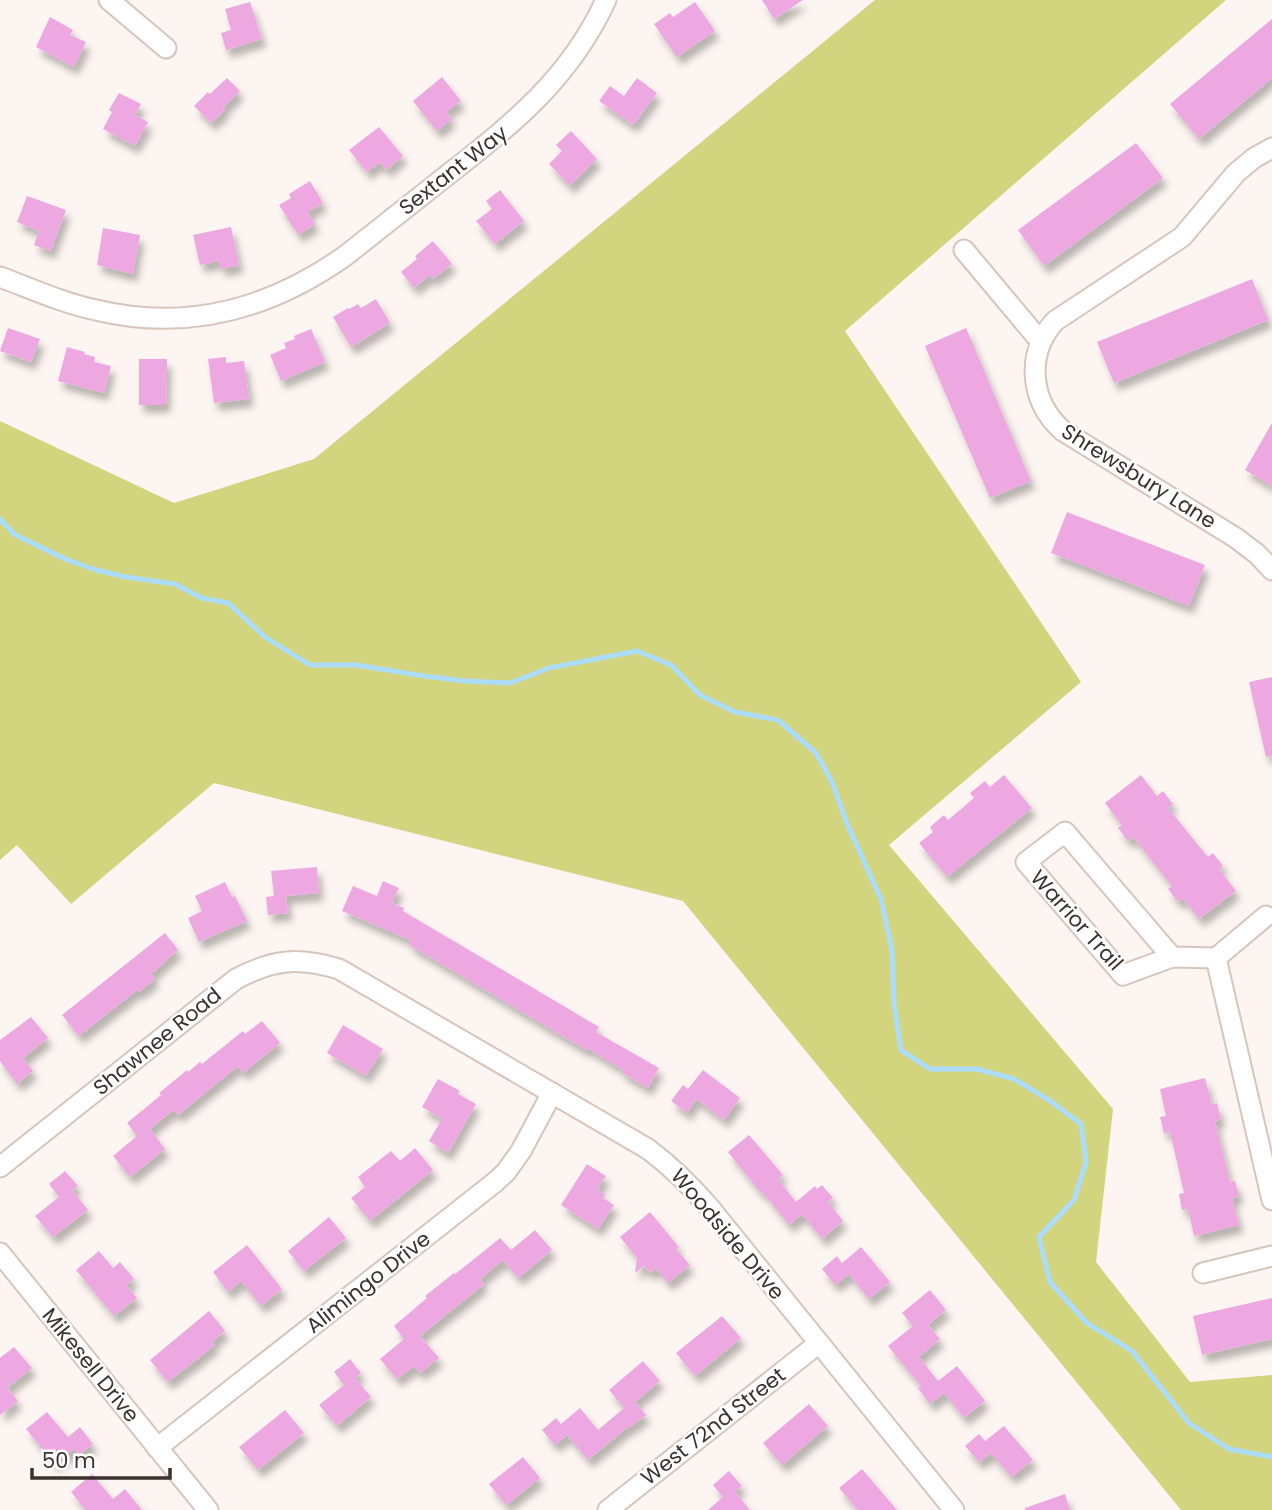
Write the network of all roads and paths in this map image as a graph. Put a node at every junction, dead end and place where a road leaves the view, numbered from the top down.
1 (109, 0) edge
2 (606, 0) edge
3 (166, 48) dead end
4 (1272, 148) edge
5 (964, 250) dead end
6 (0, 277) edge
7 (1041, 342) junction
8 (1272, 569) edge
9 (1266, 916) dead end
10 (1172, 957) junction
11 (1216, 957) junction
12 (332, 967) joint
13 (552, 1093) junction
14 (0, 1167) edge
15 (1272, 1200) edge
16 (0, 1254) edge
17 (1272, 1256) edge
18 (1203, 1273) dead end
19 (819, 1343) junction
20 (157, 1448) junction
21 (208, 1510) edge
22 (608, 1510) edge
23 (954, 1510) edge

1 - 3 street
2 - 6 street, Sextant Way
4 - 7 street
5 - 7 street
7 - 8 street, Shrewsbury Lane
9 - 11 street
10 - 10 street, Warrior Trail
10 - 11 street, Warrior Trail
11 - 15 street
12 - 13 street, Woodside Drive
12 - 14 street, Shawnee Road
13 - 19 street, Woodside Drive
13 - 20 street, Alimingo Drive
16 - 20 street, Mikesell Drive
17 - 18 street
19 - 22 street, West 72nd Street
19 - 23 street, Woodside Drive
20 - 21 street, Mikesell Drive

